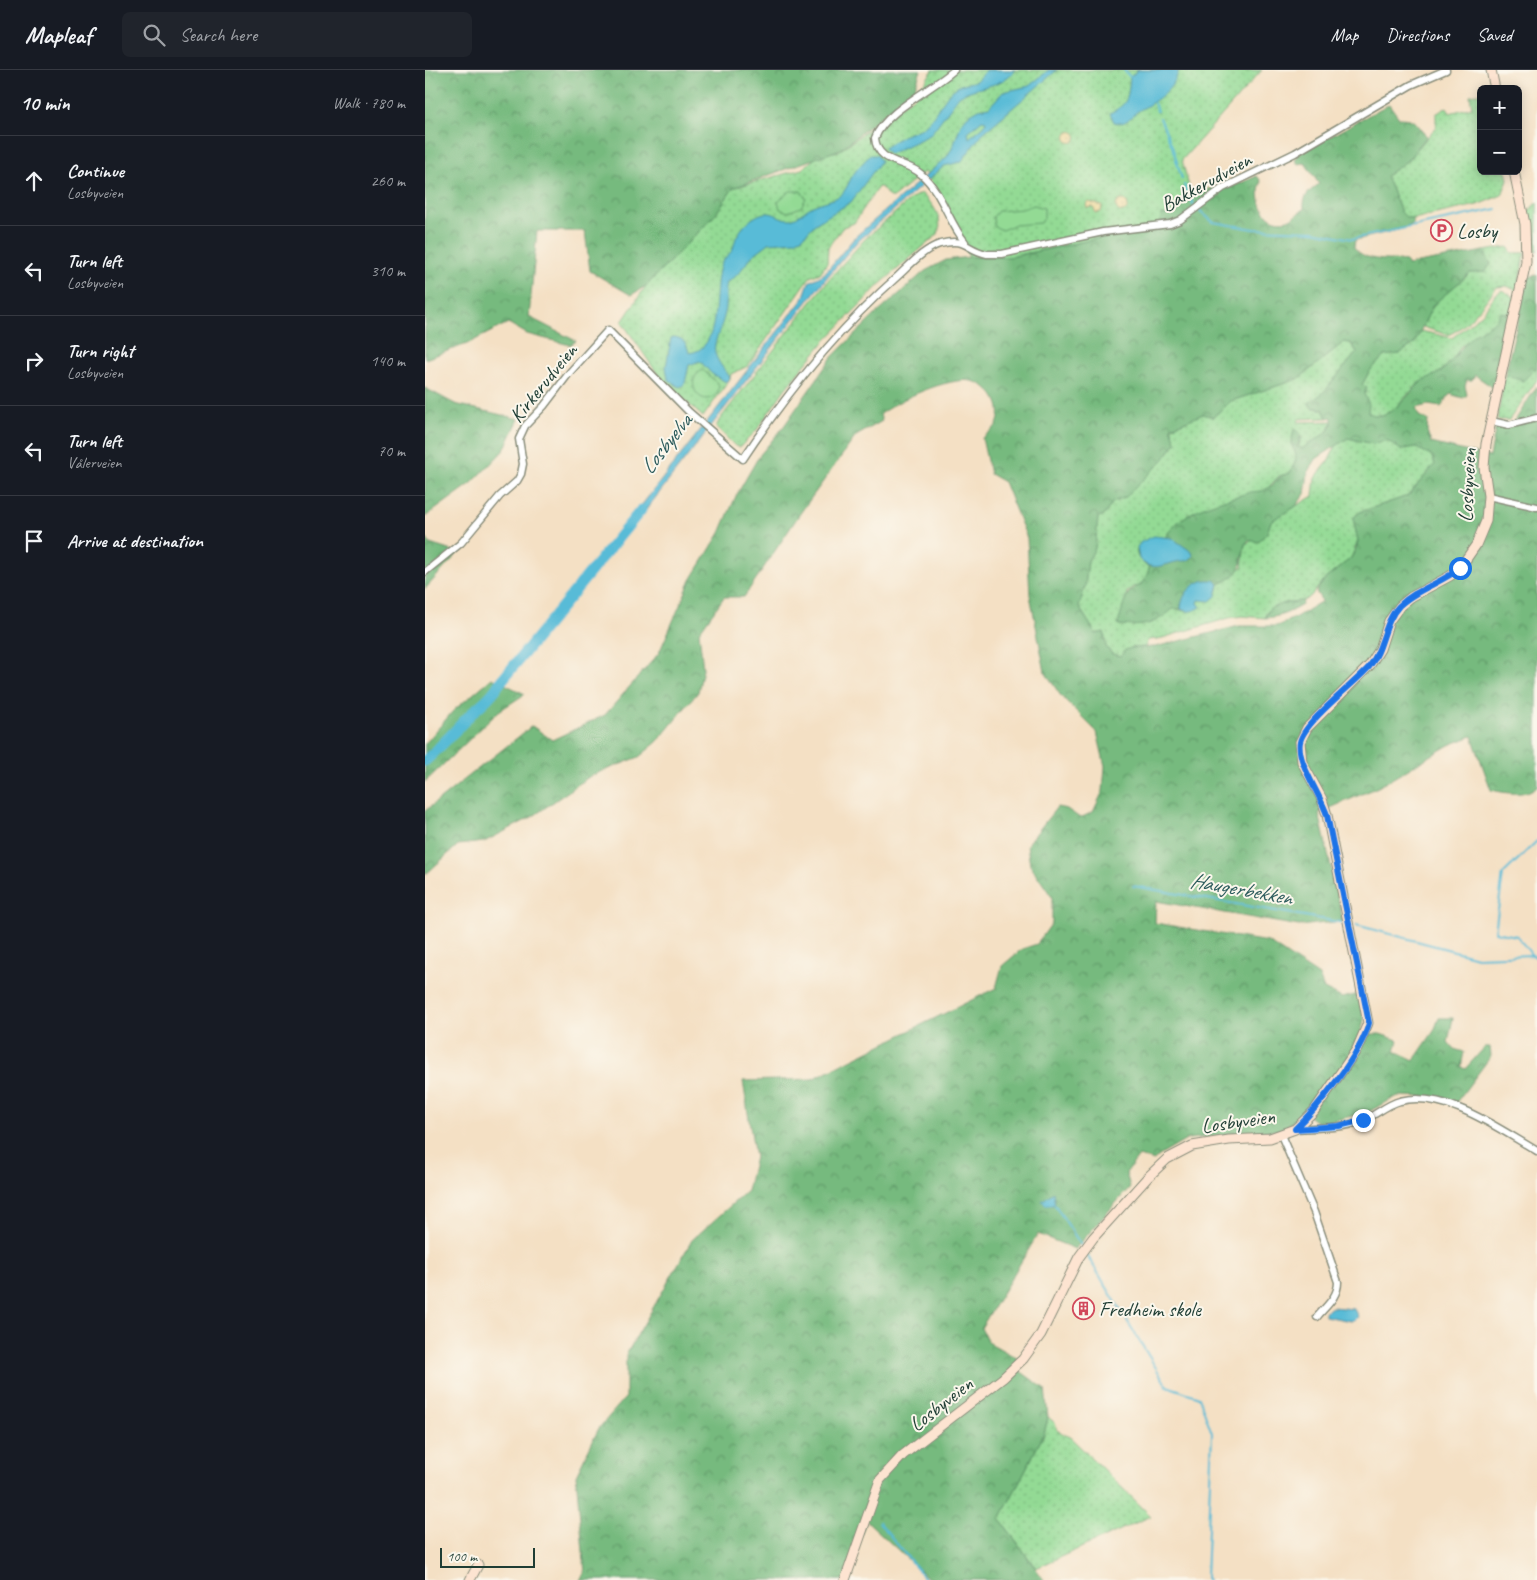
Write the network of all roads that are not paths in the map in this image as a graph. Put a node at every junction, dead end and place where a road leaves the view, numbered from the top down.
1 (954, 70) edge
2 (1446, 70) edge
3 (1491, 70) edge
4 (1494, 85) edge
5 (1515, 175) edge
6 (965, 242) junction
7 (1537, 418) edge
8 (1491, 421) junction
9 (1488, 496) junction
10 (1537, 507) edge
11 (425, 572) edge
12 (1295, 1129) junction
13 (1281, 1135) junction
14 (1537, 1151) edge
15 (1317, 1317) dead end
16 (478, 1565) dead end
17 (471, 1580) edge
18 (845, 1580) edge

1 - 6 street
2 - 6 street, Bakkerudveien
3 - 4 main road
5 - 8 main road, Losbyveien
6 - 11 street, Kirkerudveien
7 - 8 street
8 - 9 main road, Losbyveien
9 - 10 street
9 - 12 main road, Losbyveien
12 - 13 main road, Losbyveien
12 - 14 street
13 - 15 street
13 - 18 main road, Losbyveien
16 - 17 main road

